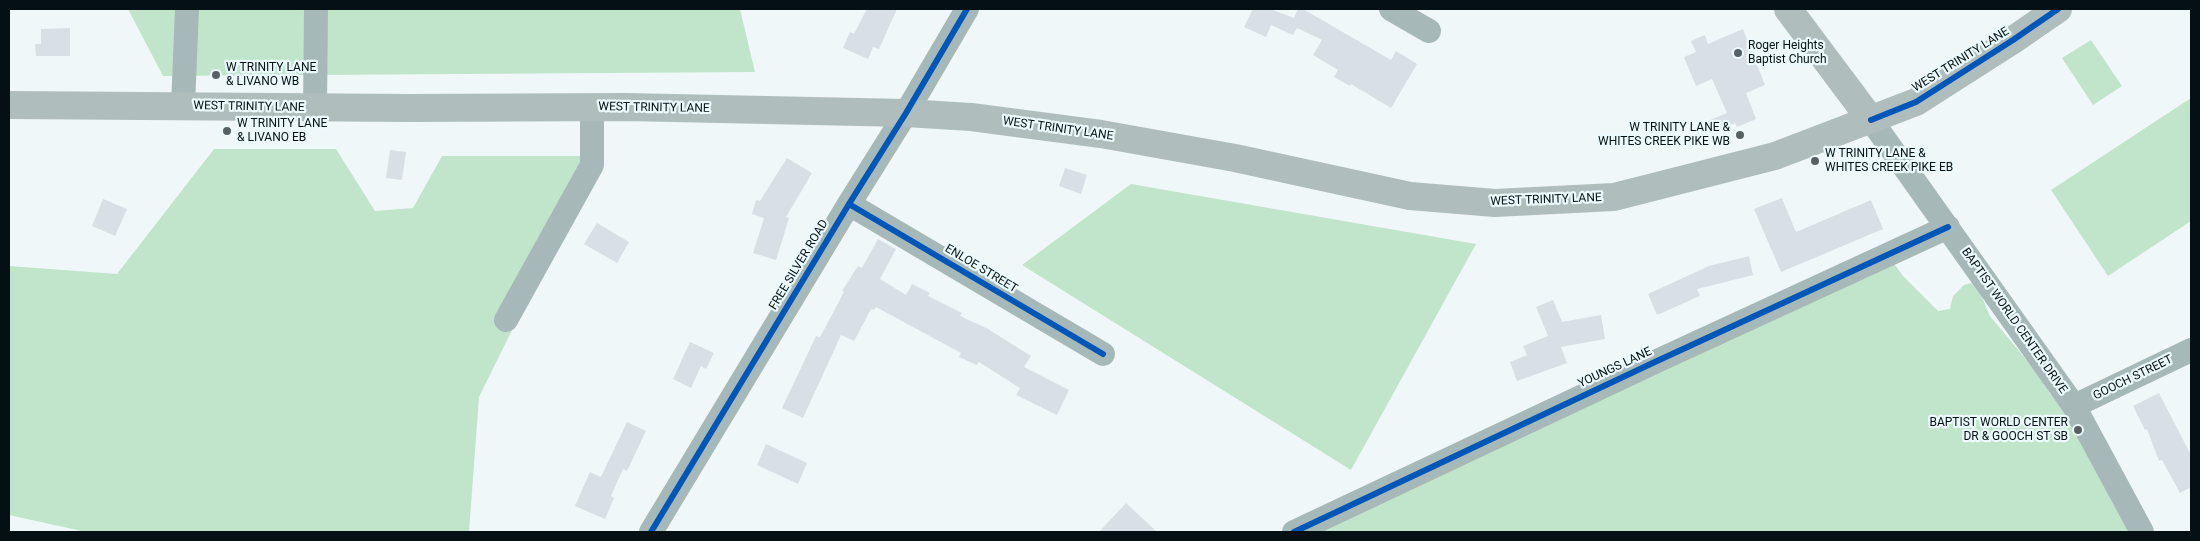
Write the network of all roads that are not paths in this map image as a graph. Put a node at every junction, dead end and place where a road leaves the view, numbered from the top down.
1 (187, 9) edge
2 (316, 9) edge
3 (967, 9) edge
4 (1391, 9) edge
5 (1788, 9) edge
6 (2058, 9) edge
7 (1429, 31) dead end
8 (9, 105) edge
9 (184, 106) junction
10 (592, 107) junction
11 (316, 108) junction
12 (906, 113) junction
13 (1871, 120) junction
14 (849, 204) junction
15 (1948, 228) junction
16 (506, 320) dead end
17 (2191, 350) edge
18 (1103, 354) dead end
19 (2074, 406) junction
20 (651, 532) edge
21 (1294, 532) edge
22 (2142, 532) edge

1 - 9 street
2 - 11 street
3 - 12 street, FREE SILVER ROAD
4 - 7 street
5 - 13 main road
6 - 13 main road, WEST TRINITY LANE
8 - 9 main road, WEST TRINITY LANE
9 - 11 main road, WEST TRINITY LANE
10 - 11 main road, WEST TRINITY LANE
10 - 12 main road, WEST TRINITY LANE
10 - 16 street
12 - 13 main road, WEST TRINITY LANE
12 - 14 street, FREE SILVER ROAD
13 - 15 street, BAPTIST WORLD CENTER DRIVE
14 - 18 street, ENLOE STREET
14 - 20 street, FREE SILVER ROAD
15 - 19 street, BAPTIST WORLD CENTER DRIVE
15 - 21 street, YOUNGS LANE
17 - 19 street, GOOCH STREET
19 - 22 street, BAPTIST WORLD CENTER DRIVE

